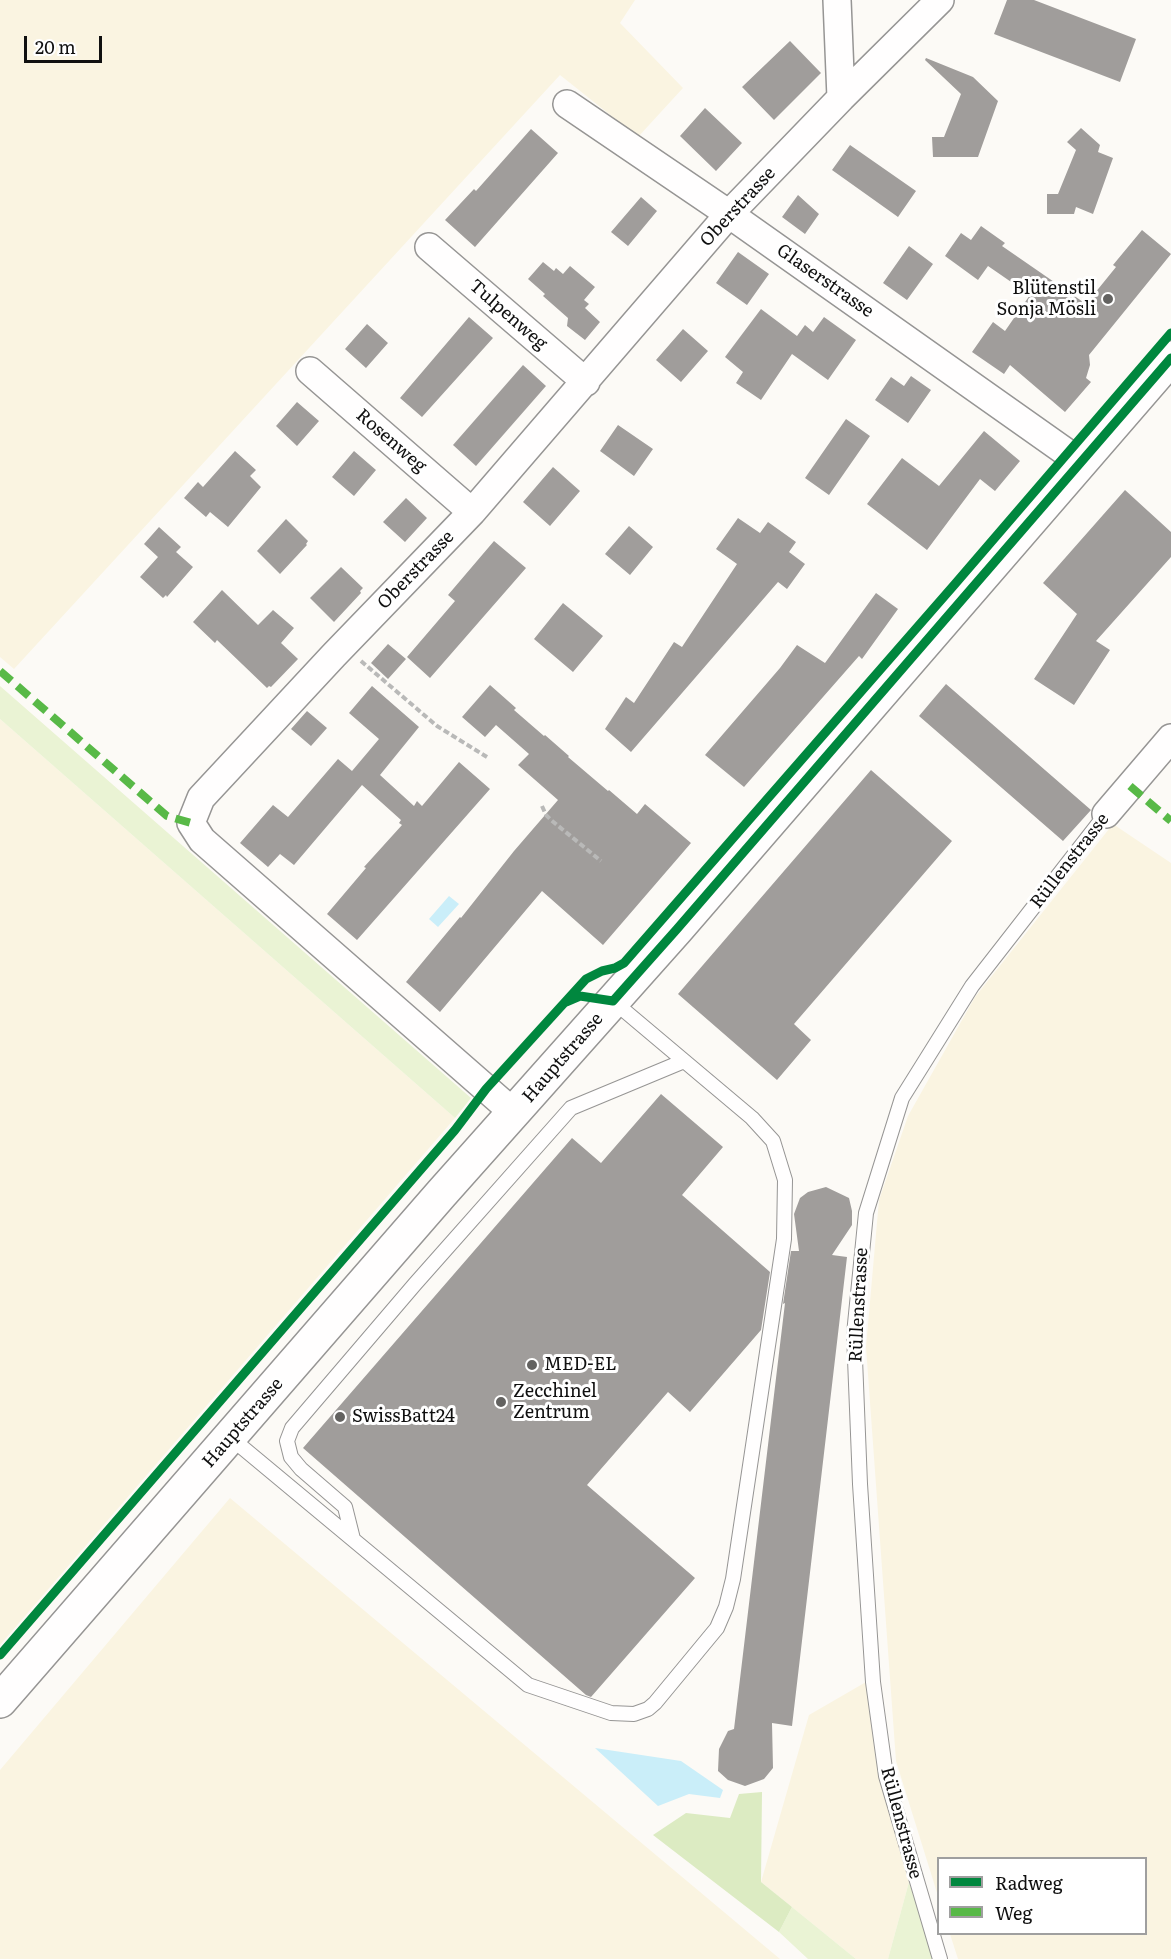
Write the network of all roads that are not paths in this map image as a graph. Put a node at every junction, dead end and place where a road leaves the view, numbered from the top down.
1 (837, 0) edge
2 (940, 0) edge
3 (841, 98) junction
4 (567, 104) dead end
5 (729, 214) junction
6 (429, 247) dead end
7 (1171, 358) edge
8 (310, 371) dead end
9 (586, 382) junction
10 (1080, 462) junction
11 (472, 512) junction
12 (1171, 738) edge
13 (1106, 814) joint
14 (613, 1001) junction
15 (684, 1061) junction
16 (514, 1113) junction
17 (231, 1438) junction
18 (353, 1539) junction
19 (0, 1701) edge
20 (940, 1959) edge

1 - 3 street
2 - 3 street, Oberstrasse
3 - 5 street, Oberstrasse
4 - 5 street, Glaserstrasse
5 - 9 street, Oberstrasse
5 - 10 street, Glaserstrasse
6 - 9 street, Tulpenweg
7 - 10 street, Hauptstrasse
8 - 11 street, Rosenweg
9 - 11 street, Oberstrasse
10 - 14 street, Hauptstrasse
11 - 16 street, Oberstrasse
12 - 13 street, Rüllenstrasse
13 - 20 lane, Rüllenstrasse
14 - 15 lane
14 - 16 street, Hauptstrasse
15 - 18 lane
15 - 18 lane
16 - 17 street, Hauptstrasse
17 - 18 lane
17 - 19 street, Hauptstrasse

